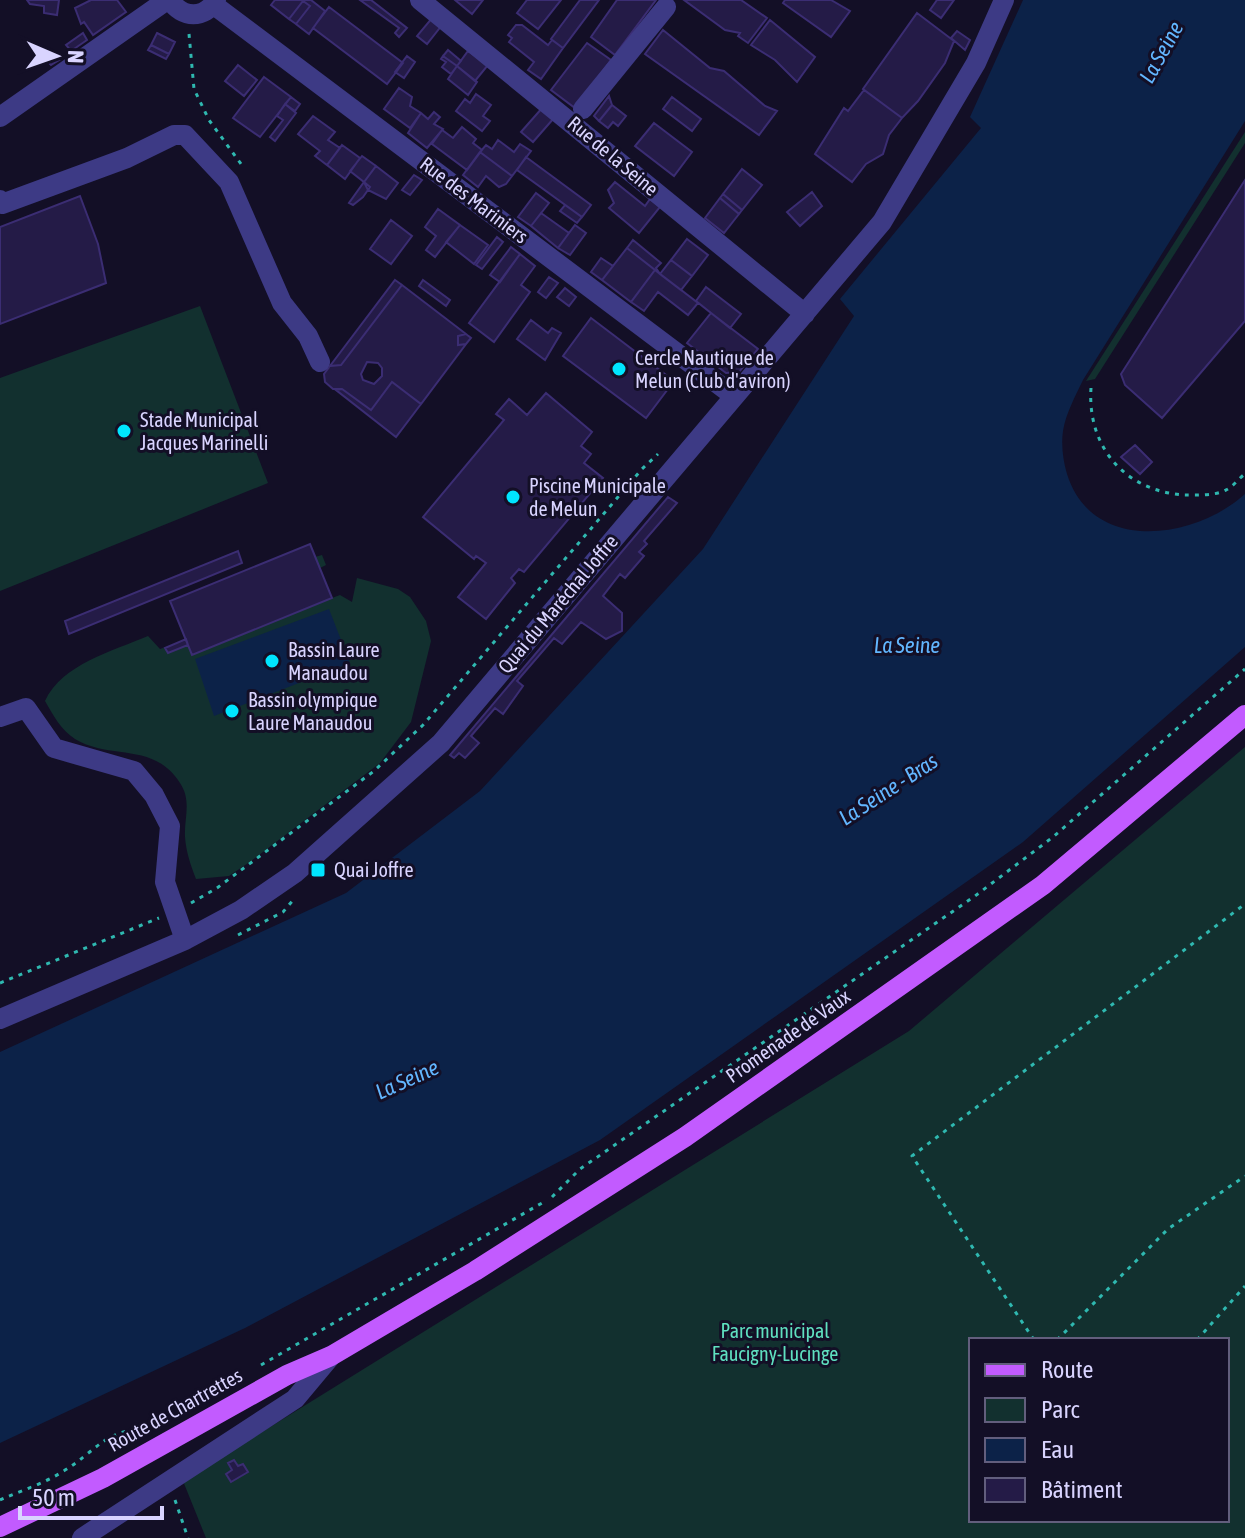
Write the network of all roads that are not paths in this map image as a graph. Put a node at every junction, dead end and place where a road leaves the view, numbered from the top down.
1 (169, 0) edge
2 (420, 0) edge
3 (1004, 0) edge
4 (215, 2) edge
5 (666, 7) dead end
6 (583, 109) dead end
7 (0, 117) edge
8 (0, 200) edge
9 (805, 314) junction
10 (320, 362) dead end
11 (734, 396) junction
12 (1245, 715) edge
13 (0, 717) edge
14 (185, 940) junction
15 (0, 1019) edge
16 (331, 1356) junction
17 (0, 1527) edge
18 (82, 1538) edge

1 - 4 street
1 - 7 street
2 - 9 street, Rue de la Seine
3 - 9 street, Quai du Maréchal Joffre
4 - 11 street, Rue des Mariniers
5 - 6 street
8 - 10 street
9 - 11 street, Quai du Maréchal Joffre
11 - 14 street, Quai du Maréchal Joffre
12 - 16 main road, Promenade de Vaux
13 - 14 street
14 - 15 street, Quai du Maréchal Joffre
16 - 17 main road, Route de Chartrettes
16 - 18 street

